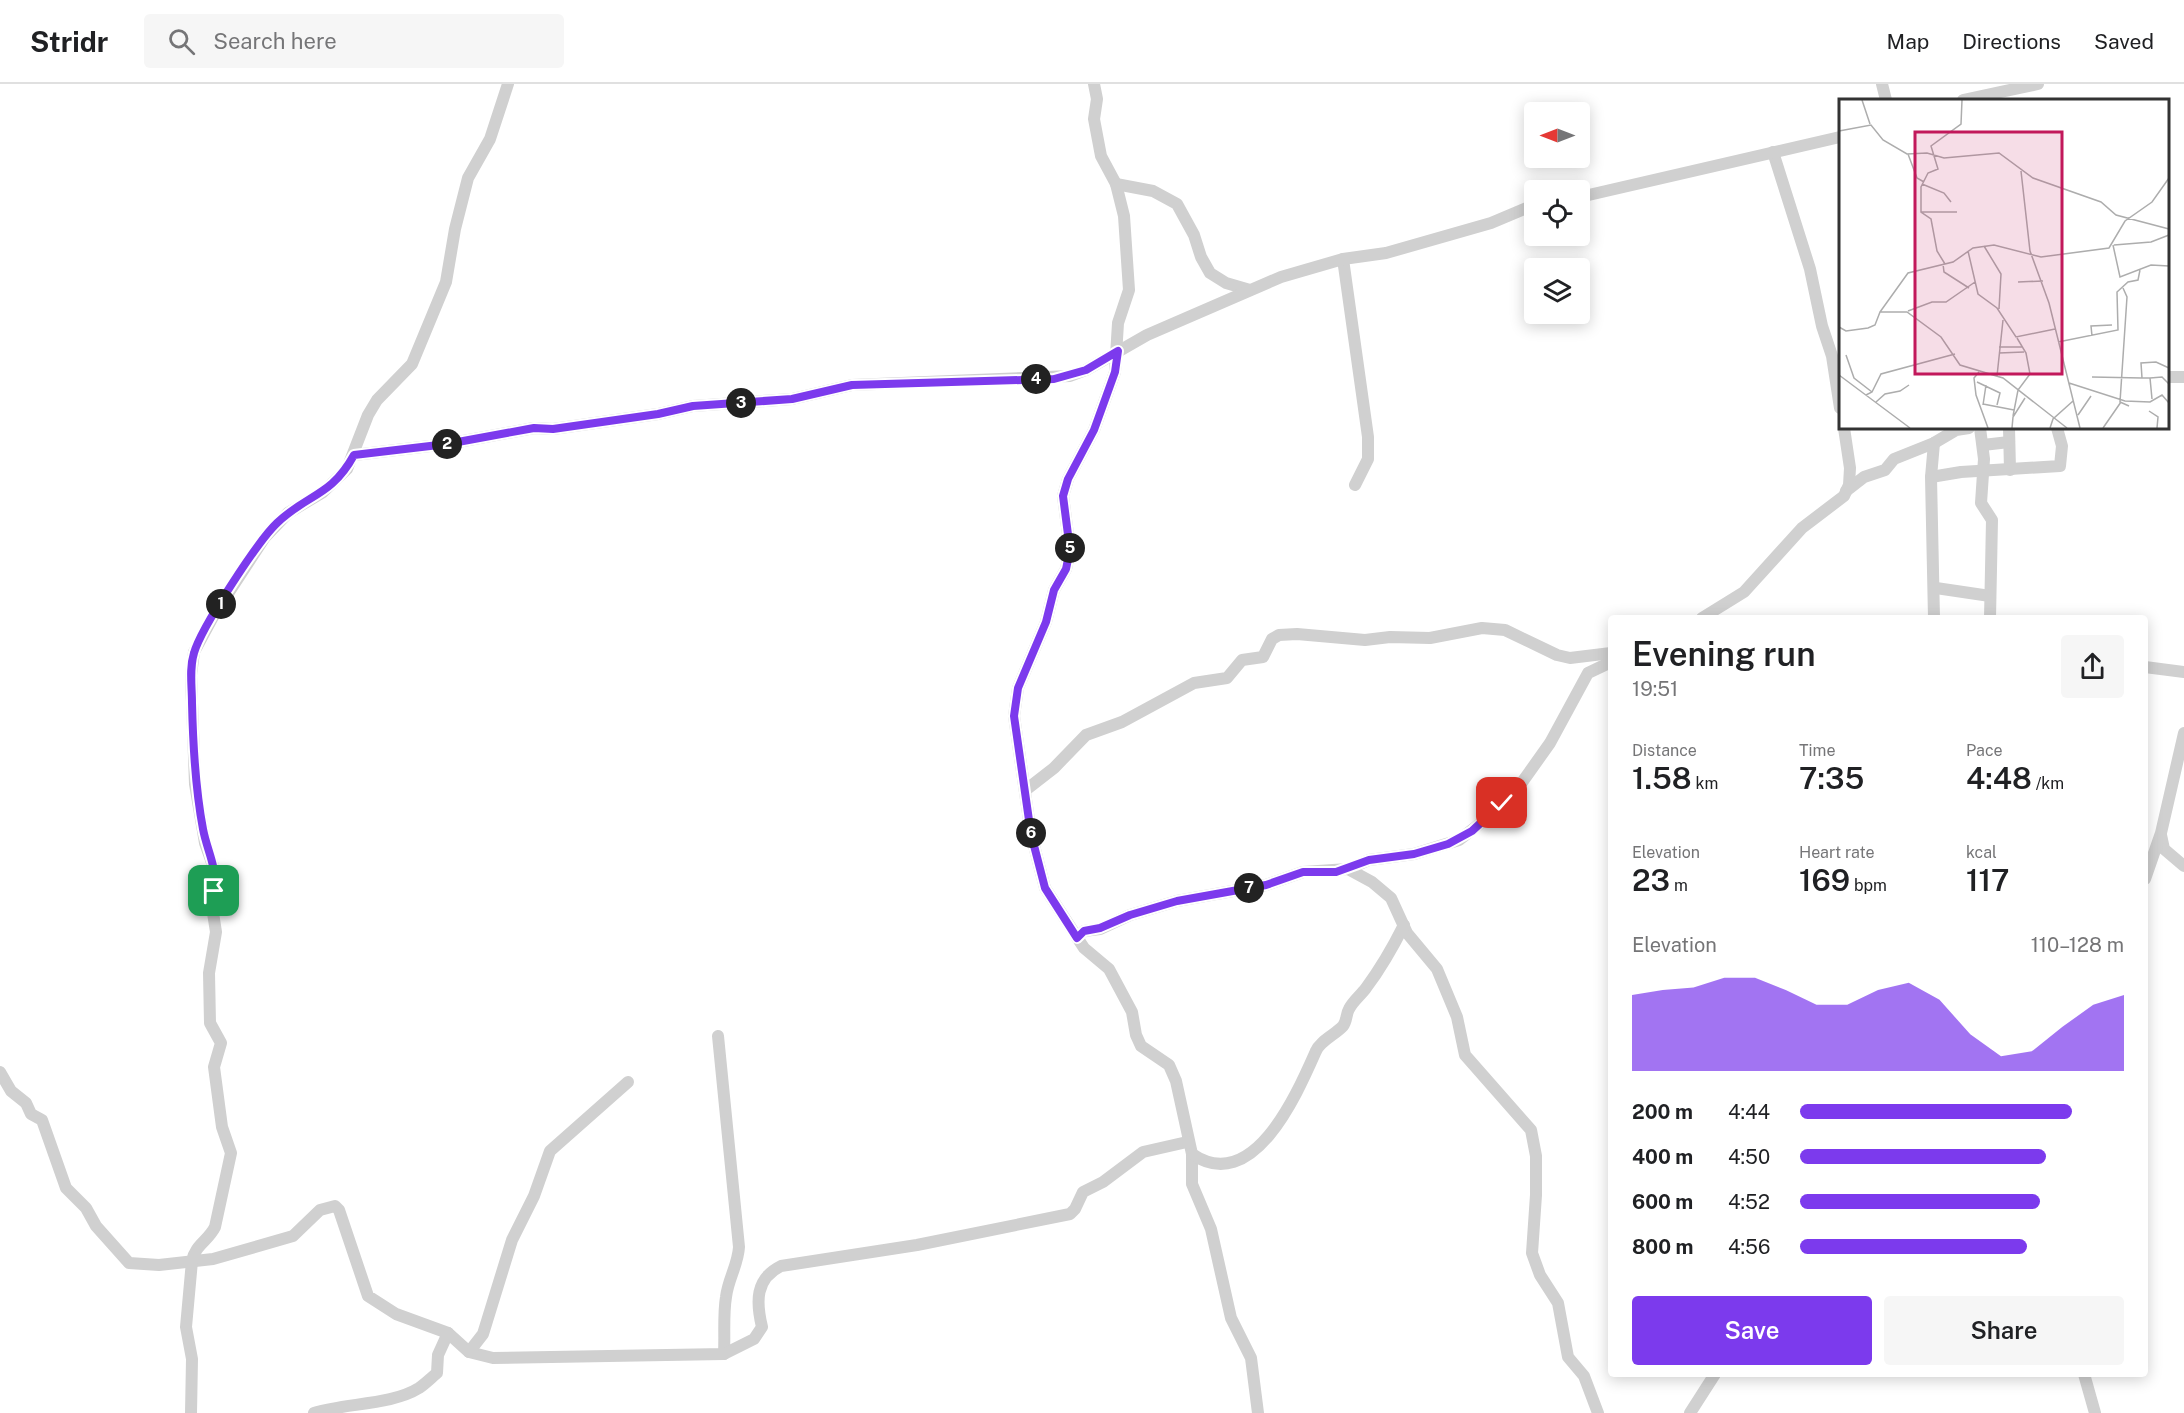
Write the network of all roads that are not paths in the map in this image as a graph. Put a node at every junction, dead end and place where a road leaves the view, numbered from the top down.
1 (508, 84) edge
2 (1094, 84) edge
3 (1881, 84) edge
4 (2038, 84) edge
5 (1886, 99) edge
6 (1968, 99) edge
7 (1839, 136) edge
8 (1773, 152) junction
9 (1116, 184) junction
10 (1590, 195) edge
11 (1524, 209) edge
12 (1343, 259) junction
13 (1250, 290) junction
14 (1118, 351) junction
15 (1839, 402) edge
16 (1844, 429) edge
17 (1962, 429) edge
18 (1980, 429) edge
19 (2009, 429) edge
20 (2057, 429) edge
21 (2009, 442) junction
22 (1934, 443) junction
23 (1983, 445) junction
24 (354, 455) junction
25 (2010, 470) junction
26 (1984, 472) junction
27 (1931, 477) junction
28 (1355, 485) dead end
29 (1846, 491) junction
30 (1935, 588) junction
31 (1990, 596) junction
32 (1707, 615) edge
33 (1934, 615) edge
34 (1990, 615) edge
35 (1608, 653) edge
36 (1608, 663) edge
37 (2148, 667) edge
38 (2184, 672) edge
39 (2184, 733) edge
40 (1027, 789) junction
41 (2161, 833) junction
42 (2184, 866) edge
43 (1348, 869) junction
44 (2148, 870) edge
45 (1404, 925) junction
46 (1077, 938) junction
47 (718, 1036) dead end
48 (0, 1072) edge
49 (628, 1082) dead end
50 (1187, 1142) junction
51 (1192, 1154) junction
52 (192, 1261) junction
53 (448, 1332) junction
54 (469, 1352) junction
55 (724, 1354) junction
56 (1713, 1377) edge
57 (2085, 1377) edge
58 (191, 1413) edge
59 (314, 1413) edge
60 (1258, 1413) edge
61 (1598, 1413) edge
62 (1690, 1413) edge
63 (2095, 1413) edge

1 - 24 street
2 - 9 street
3 - 5 street
4 - 6 street
7 - 8 street
8 - 10 street
8 - 15 street
9 - 13 street
9 - 14 street
11 - 12 street
12 - 13 street
12 - 28 street
13 - 14 street
14 - 24 street
14 - 40 street
16 - 29 street
17 - 22 street
18 - 23 street
19 - 21 street
20 - 25 street
21 - 23 street
21 - 25 street
22 - 27 street
22 - 29 street
23 - 26 street
24 - 52 street
25 - 26 street
26 - 27 street
26 - 31 street
27 - 30 street
29 - 32 street
30 - 31 street
30 - 33 street
31 - 34 street
35 - 40 street
36 - 43 street
37 - 38 street
39 - 41 street
40 - 46 street
41 - 42 street
41 - 44 street
43 - 45 street
43 - 46 street
45 - 51 street
45 - 61 street
46 - 50 street
47 - 55 street
48 - 52 street
49 - 54 street
50 - 51 street
50 - 55 street
51 - 60 street
52 - 53 street
52 - 58 street
53 - 54 street
53 - 59 street
54 - 55 street
56 - 62 street
57 - 63 street

